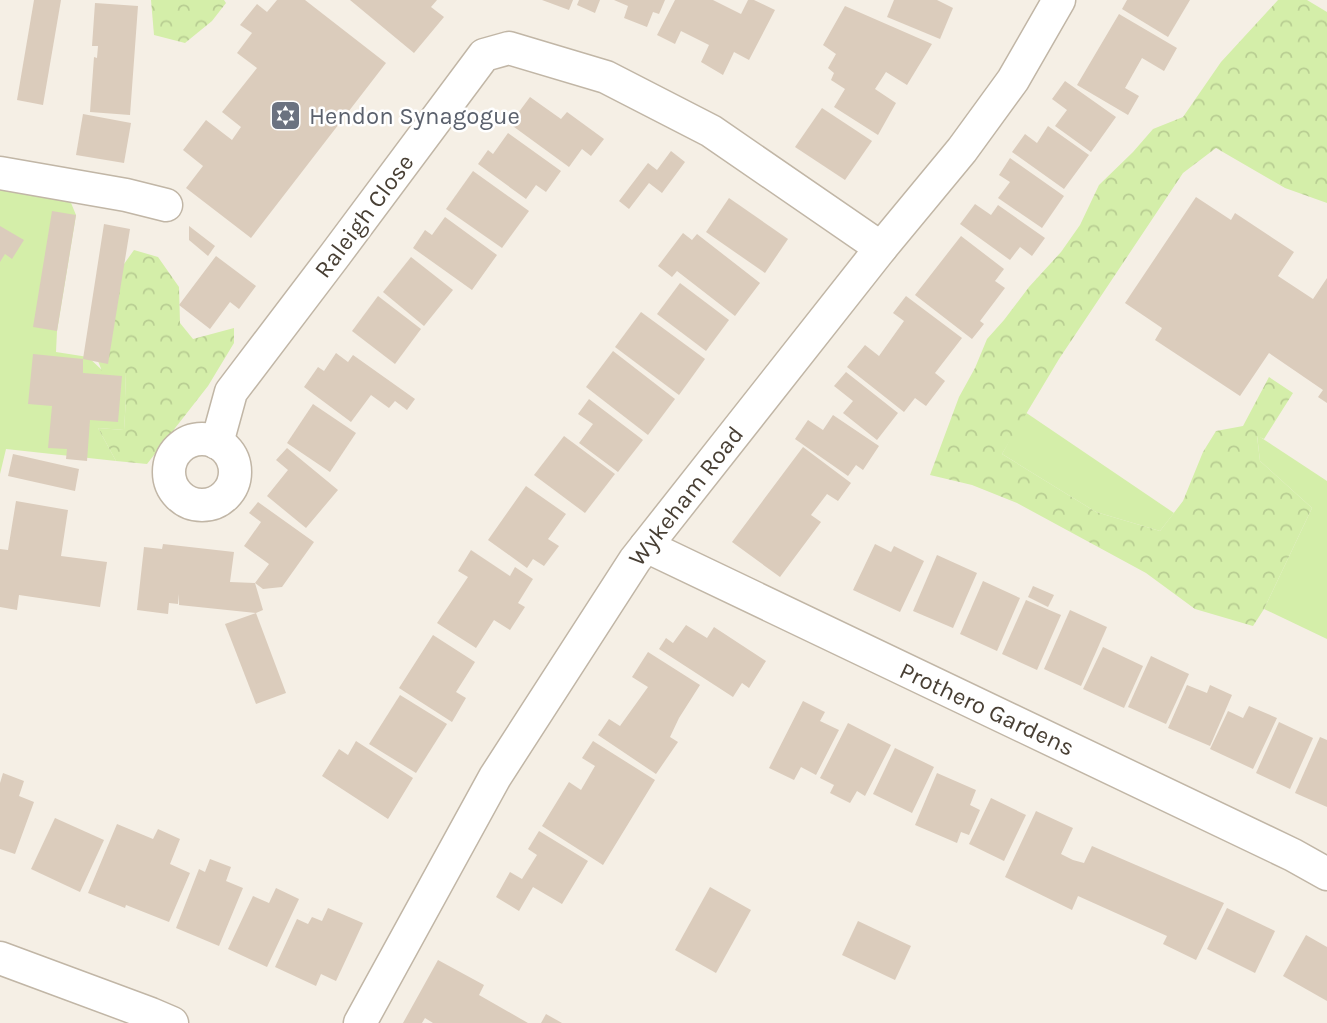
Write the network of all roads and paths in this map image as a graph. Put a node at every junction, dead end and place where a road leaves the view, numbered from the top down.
1 (1059, 0) edge
2 (0, 173) edge
3 (166, 205) dead end
4 (881, 248) junction
5 (217, 443) dead end
6 (646, 546) junction
7 (1327, 873) edge
8 (0, 958) edge
9 (172, 1023) edge
10 (359, 1023) edge

1 - 4 street, Wykeham Road
2 - 3 street
4 - 5 street, Raleigh Close
4 - 6 street, Wykeham Road
6 - 7 street, Prothero Gardens
6 - 10 street, Wykeham Road
8 - 9 street

